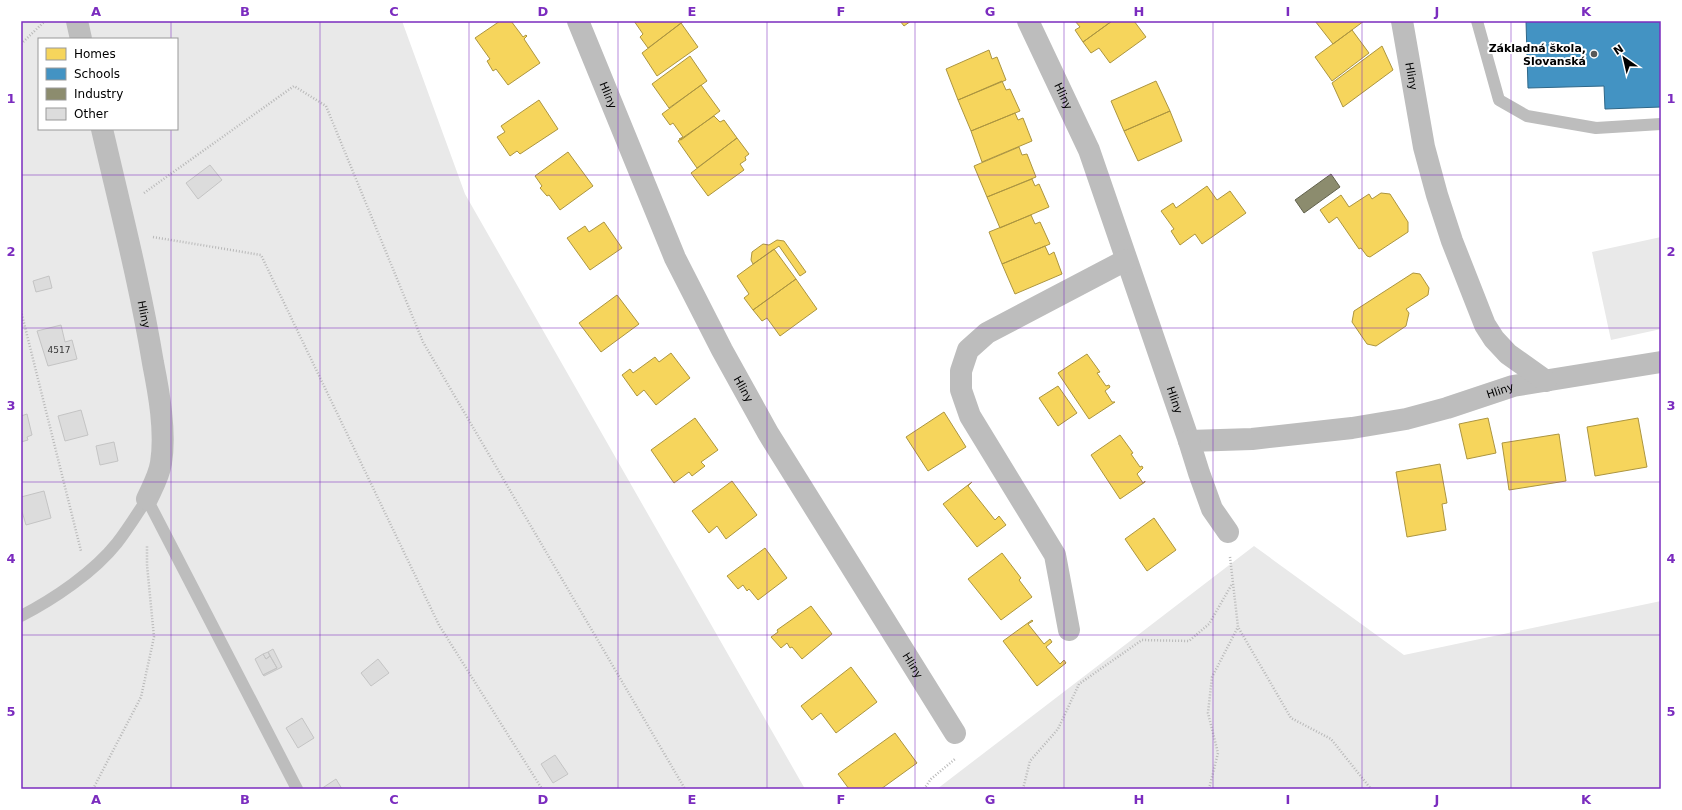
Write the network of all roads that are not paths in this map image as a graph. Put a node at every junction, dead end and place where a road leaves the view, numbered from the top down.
1 (77, 21) edge
2 (578, 21) edge
3 (1028, 21) edge
4 (1402, 21) edge
5 (1477, 21) edge
6 (81, 38) edge
7 (1661, 124) edge
8 (102, 130) edge
9 (1126, 260) junction
10 (1661, 362) edge
11 (1546, 381) junction
12 (1189, 441) junction
13 (147, 499) junction
14 (1228, 532) road end
15 (21, 616) edge
16 (1069, 630) dead end
17 (955, 733) road end
18 (297, 789) edge

1 - 6 street
2 - 17 street, Hliny
3 - 9 street, Hliny
4 - 11 street, Hliny
5 - 7 lane
8 - 13 street, Hliny
9 - 12 street, Hliny
9 - 16 street
10 - 11 street, Hliny
11 - 12 street, Hliny
12 - 14 street
13 - 15 lane
13 - 18 lane

